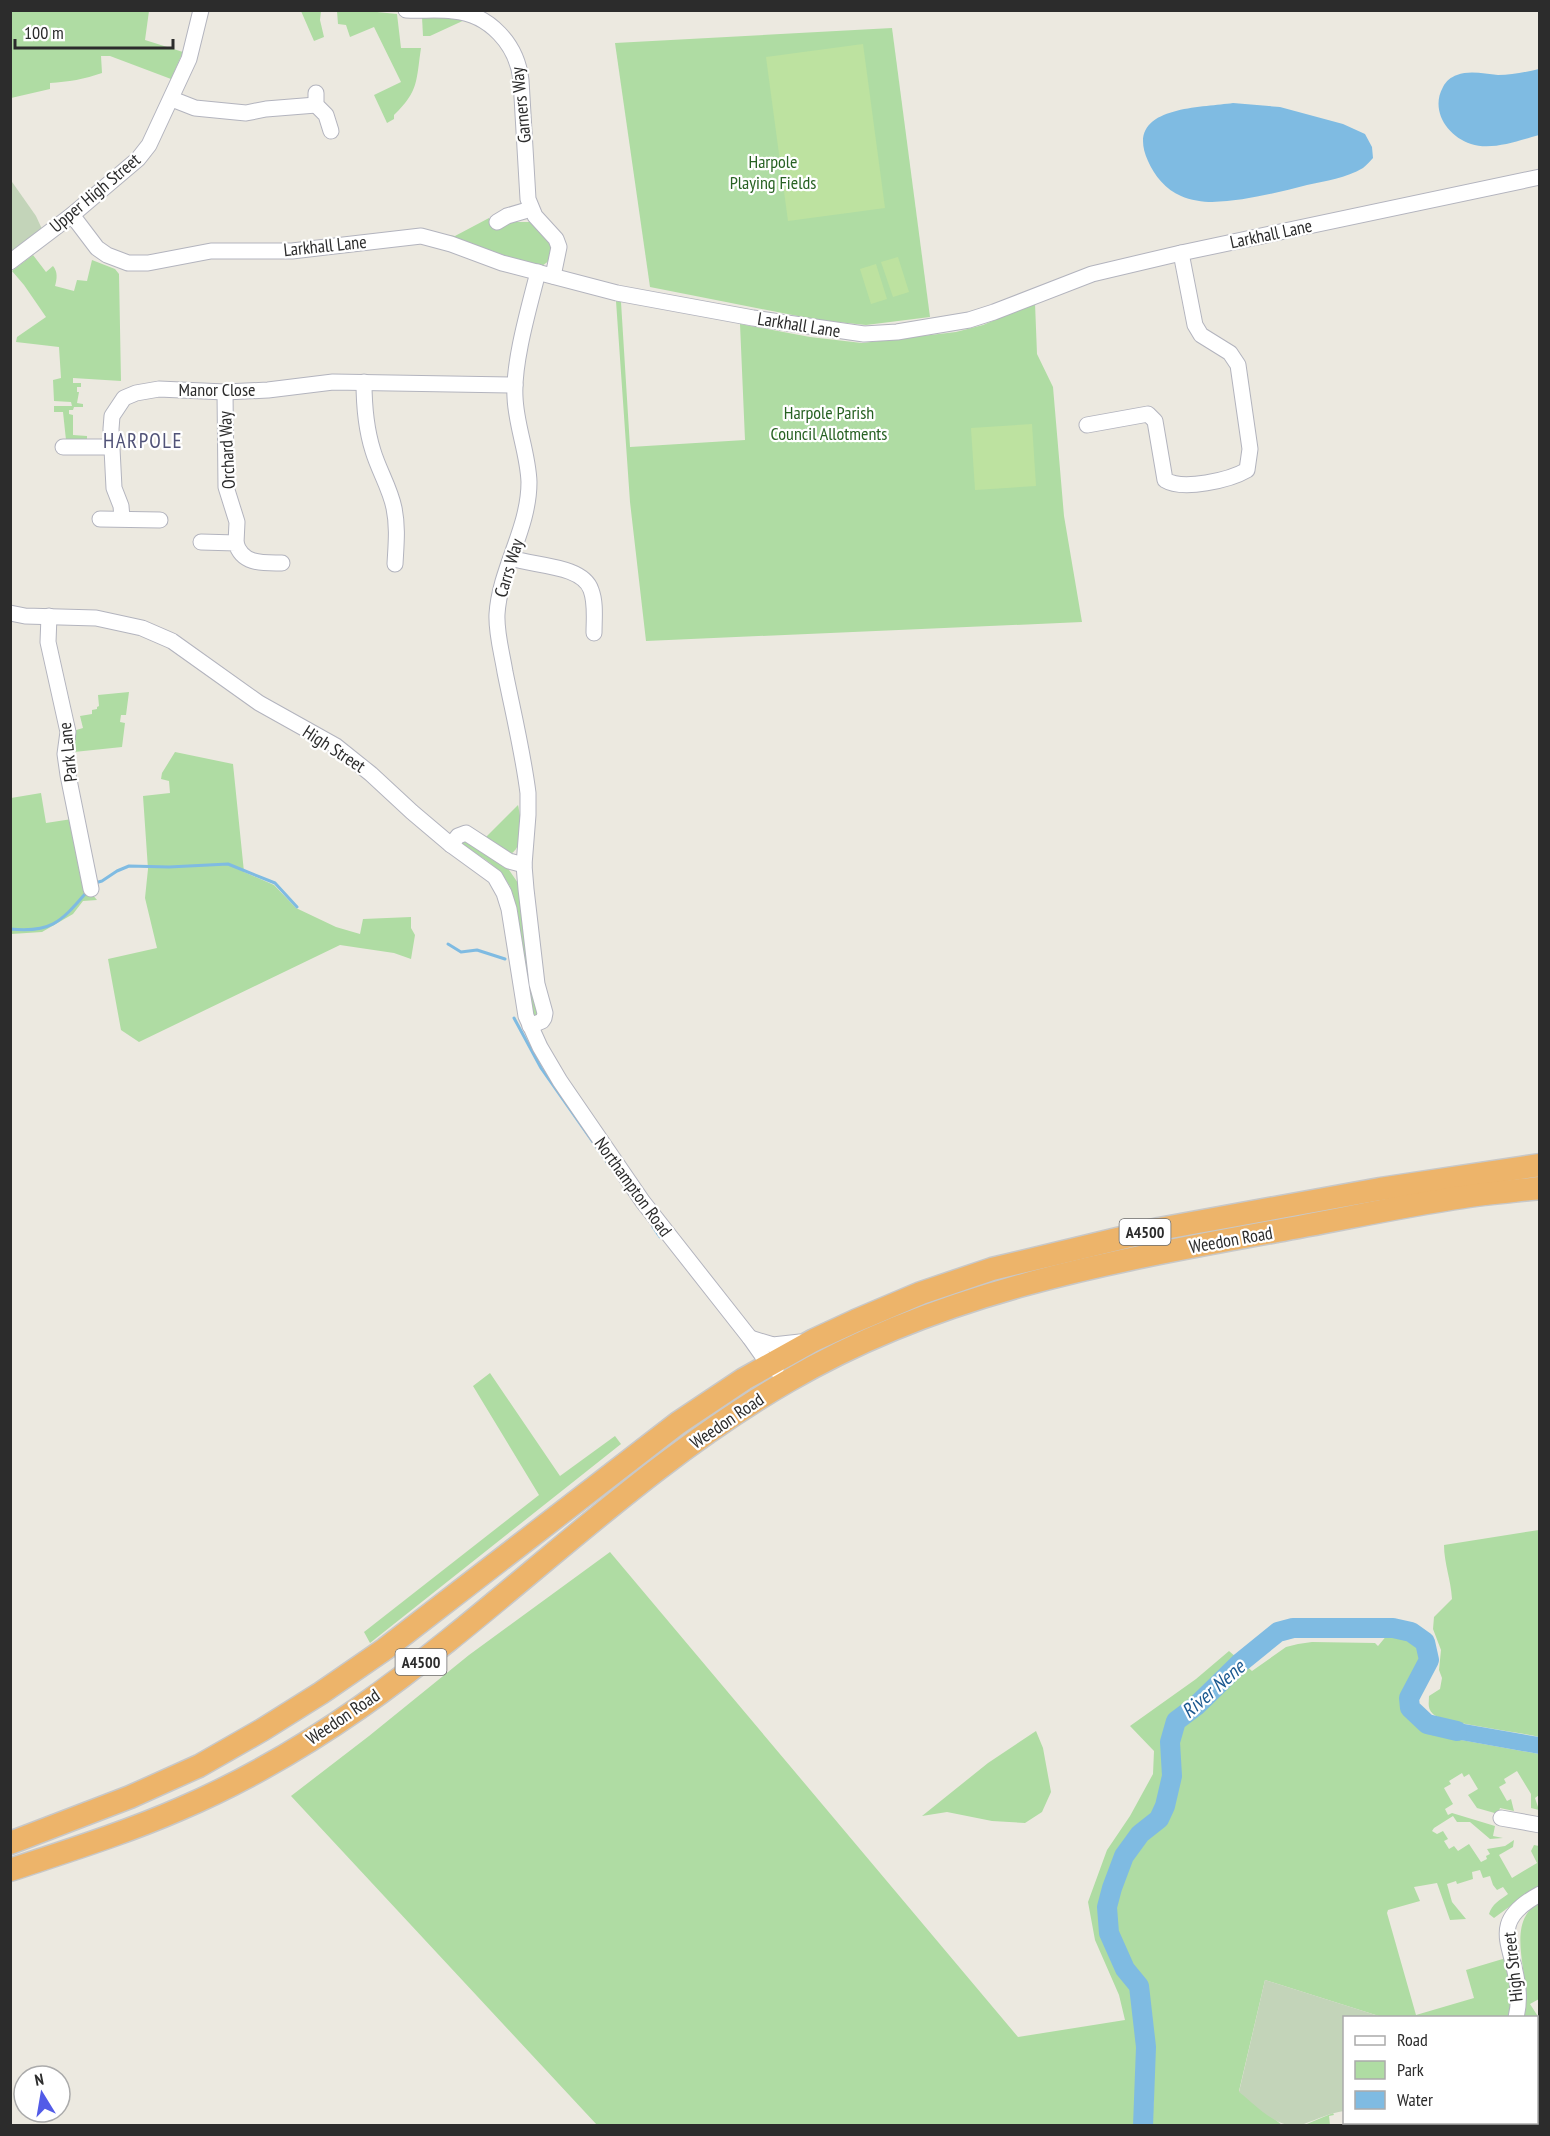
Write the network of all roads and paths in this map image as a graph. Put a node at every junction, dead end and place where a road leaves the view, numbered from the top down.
1 (201, 10) edge
2 (406, 10) edge
3 (474, 14) edge
4 (172, 99) junction
5 (332, 131) dead end
6 (1539, 177) edge
7 (531, 210) junction
8 (72, 215) junction
9 (497, 222) dead end
10 (1181, 253) junction
11 (10, 262) edge
12 (538, 272) junction
13 (553, 276) junction
14 (364, 382) junction
15 (515, 385) junction
16 (225, 392) junction
17 (1087, 425) dead end
18 (63, 447) dead end
19 (111, 447) junction
20 (122, 518) junction
21 (100, 519) dead end
22 (160, 520) dead end
23 (201, 542) dead end
24 (236, 543) junction
25 (511, 558) junction
26 (282, 563) dead end
27 (395, 564) dead end
28 (10, 613) edge
29 (49, 616) junction
30 (594, 633) dead end
31 (451, 845) junction
32 (524, 865) junction
33 (91, 889) dead end
34 (530, 1026) junction
35 (1539, 1166) edge
36 (1539, 1188) edge
37 (814, 1340) junction
38 (752, 1342) junction
39 (769, 1365) junction
40 (744, 1379) junction
41 (789, 1380) junction
42 (1510, 1824) dead end
43 (1539, 1825) edge
44 (10, 1843) edge
45 (10, 1870) edge
46 (1539, 1894) edge
47 (1516, 2016) edge

1 - 4 street, Upper High Street
2 - 3 street, Garners Way
3 - 7 street, Garners Way
4 - 5 street
4 - 8 street, Upper High Street
6 - 10 street, Larkhall Lane
7 - 9 street
7 - 13 street
8 - 11 street, Upper High Street
8 - 12 street, Larkhall Lane
10 - 13 street, Larkhall Lane
10 - 17 street
12 - 13 street, Larkhall Lane
12 - 15 street, Carrs Way
14 - 15 street, Manor Close
14 - 16 street, Manor Close
14 - 27 street
15 - 25 street, Carrs Way
16 - 19 street, Manor Close
16 - 24 street, Orchard Way
18 - 19 street
19 - 20 street, Manor Close
20 - 21 street
20 - 22 street
23 - 24 street
24 - 26 street
25 - 30 street
25 - 32 street, Carrs Way
28 - 29 street, High Street
29 - 31 street, High Street
29 - 33 street, Park Lane
31 - 32 street
31 - 34 street, High Street
32 - 34 street, Carrs Way
34 - 38 street, Northampton Road
35 - 37 highway, Weedon Road / A4500
36 - 41 highway, Weedon Road / A4500
37 - 38 street
37 - 39 highway, Weedon Road / A4500
38 - 39 street, Northampton Road
38 - 40 street
39 - 40 highway, Weedon Road / A4500
39 - 41 street, Northampton Road
40 - 44 highway, Weedon Road / A4500
41 - 45 highway, Weedon Road / A4500
42 - 43 street
46 - 47 street, High Street

